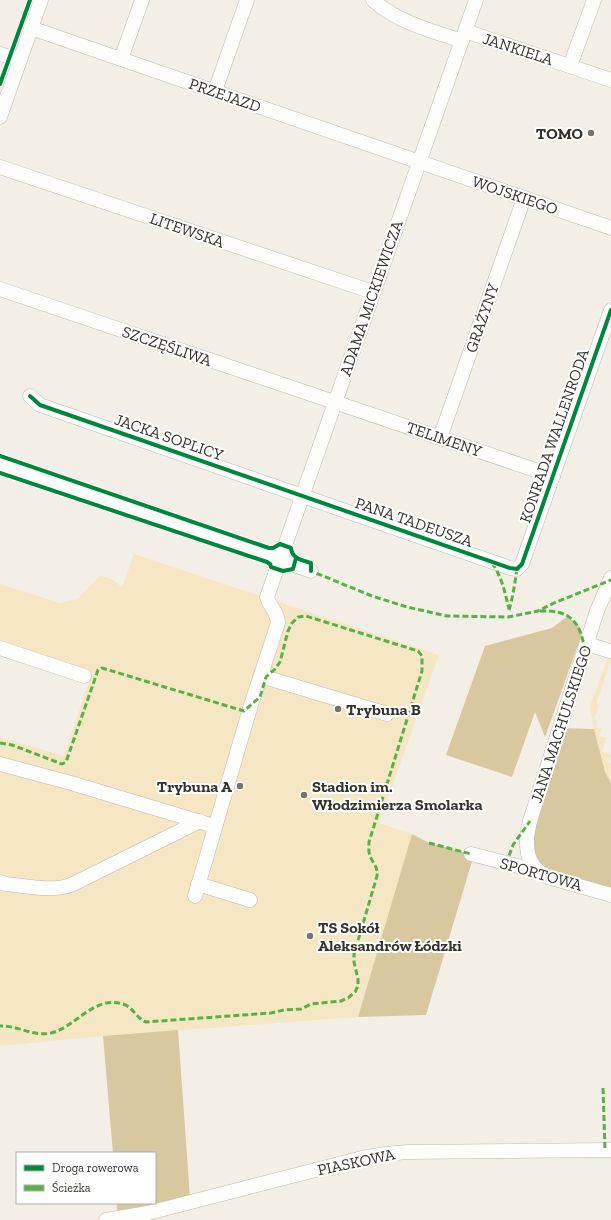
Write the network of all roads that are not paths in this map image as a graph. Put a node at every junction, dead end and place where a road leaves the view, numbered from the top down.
1 (41, 0) edge
2 (142, 0) edge
3 (246, 0) edge
4 (373, 0) edge
5 (476, 0) edge
6 (594, 0) edge
7 (31, 28) junction
8 (463, 36) junction
9 (0, 54) edge
10 (121, 59) junction
11 (20, 60) junction
12 (570, 66) junction
13 (611, 80) edge
14 (215, 91) junction
15 (0, 117) edge
16 (419, 161) junction
17 (0, 167) edge
18 (524, 198) junction
19 (611, 228) edge
20 (0, 289) edge
21 (373, 292) junction
22 (611, 310) edge
23 (30, 396) dead end
24 (334, 403) junction
25 (440, 438) junction
26 (0, 464) edge
27 (553, 476) junction
28 (302, 497) junction
29 (280, 559) junction
30 (517, 569) joint
31 (311, 571) dead end
32 (611, 578) edge
33 (587, 644) junction
34 (0, 648) edge
35 (610, 651) edge
36 (84, 676) dead end
37 (261, 676) junction
38 (387, 714) dead end
39 (0, 764) edge
40 (200, 821) junction
41 (214, 826) junction
42 (471, 854) dead end
43 (538, 871) junction
44 (0, 882) edge
45 (611, 895) edge
46 (250, 900) dead end
47 (611, 1150) edge
48 (106, 1220) edge

1 - 7 street
2 - 10 street
3 - 14 street
4 - 8 street, JANKIELA
5 - 8 street, ADAMA MICKIEWICZA
6 - 12 street, JANKIELA
7 - 10 street, PRZEJAZD
7 - 11 street
8 - 12 street, JANKIELA
8 - 16 street, ADAMA MICKIEWICZA
9 - 11 street
10 - 14 street, PRZEJAZD
11 - 15 street
12 - 13 street, JANKIELA
14 - 16 street, PRZEJAZD
16 - 18 street, WOJSKIEGO
16 - 21 street, ADAMA MICKIEWICZA
17 - 21 street, LITEWSKA
18 - 19 street, WOJSKIEGO
18 - 25 street, GRAŻYNY
20 - 24 street, SZCZĘŚLIWA
21 - 24 street, ADAMA MICKIEWICZA
22 - 27 street, KONRADA WALLENRODA
23 - 28 street, JACKA SOPLICY
24 - 25 street, TELIMENY
24 - 28 street, ADAMA MICKIEWICZA
25 - 27 street, TELIMENY
26 - 29 street
27 - 30 street, KONRADA WALLENRODA
28 - 29 street, ADAMA MICKIEWICZA
28 - 30 street, PANA TADEUSZA
29 - 31 street
29 - 37 street, ADAMA MICKIEWICZA
32 - 33 street, JANA MACHULSKIEGO
33 - 35 street
33 - 43 street, JANA MACHULSKIEGO
34 - 36 street
37 - 38 street
37 - 41 street
39 - 40 street
40 - 41 street
40 - 44 street
41 - 46 street
42 - 43 street, SPORTOWA
43 - 45 street, SPORTOWA
47 - 48 street, PIASKOWA

